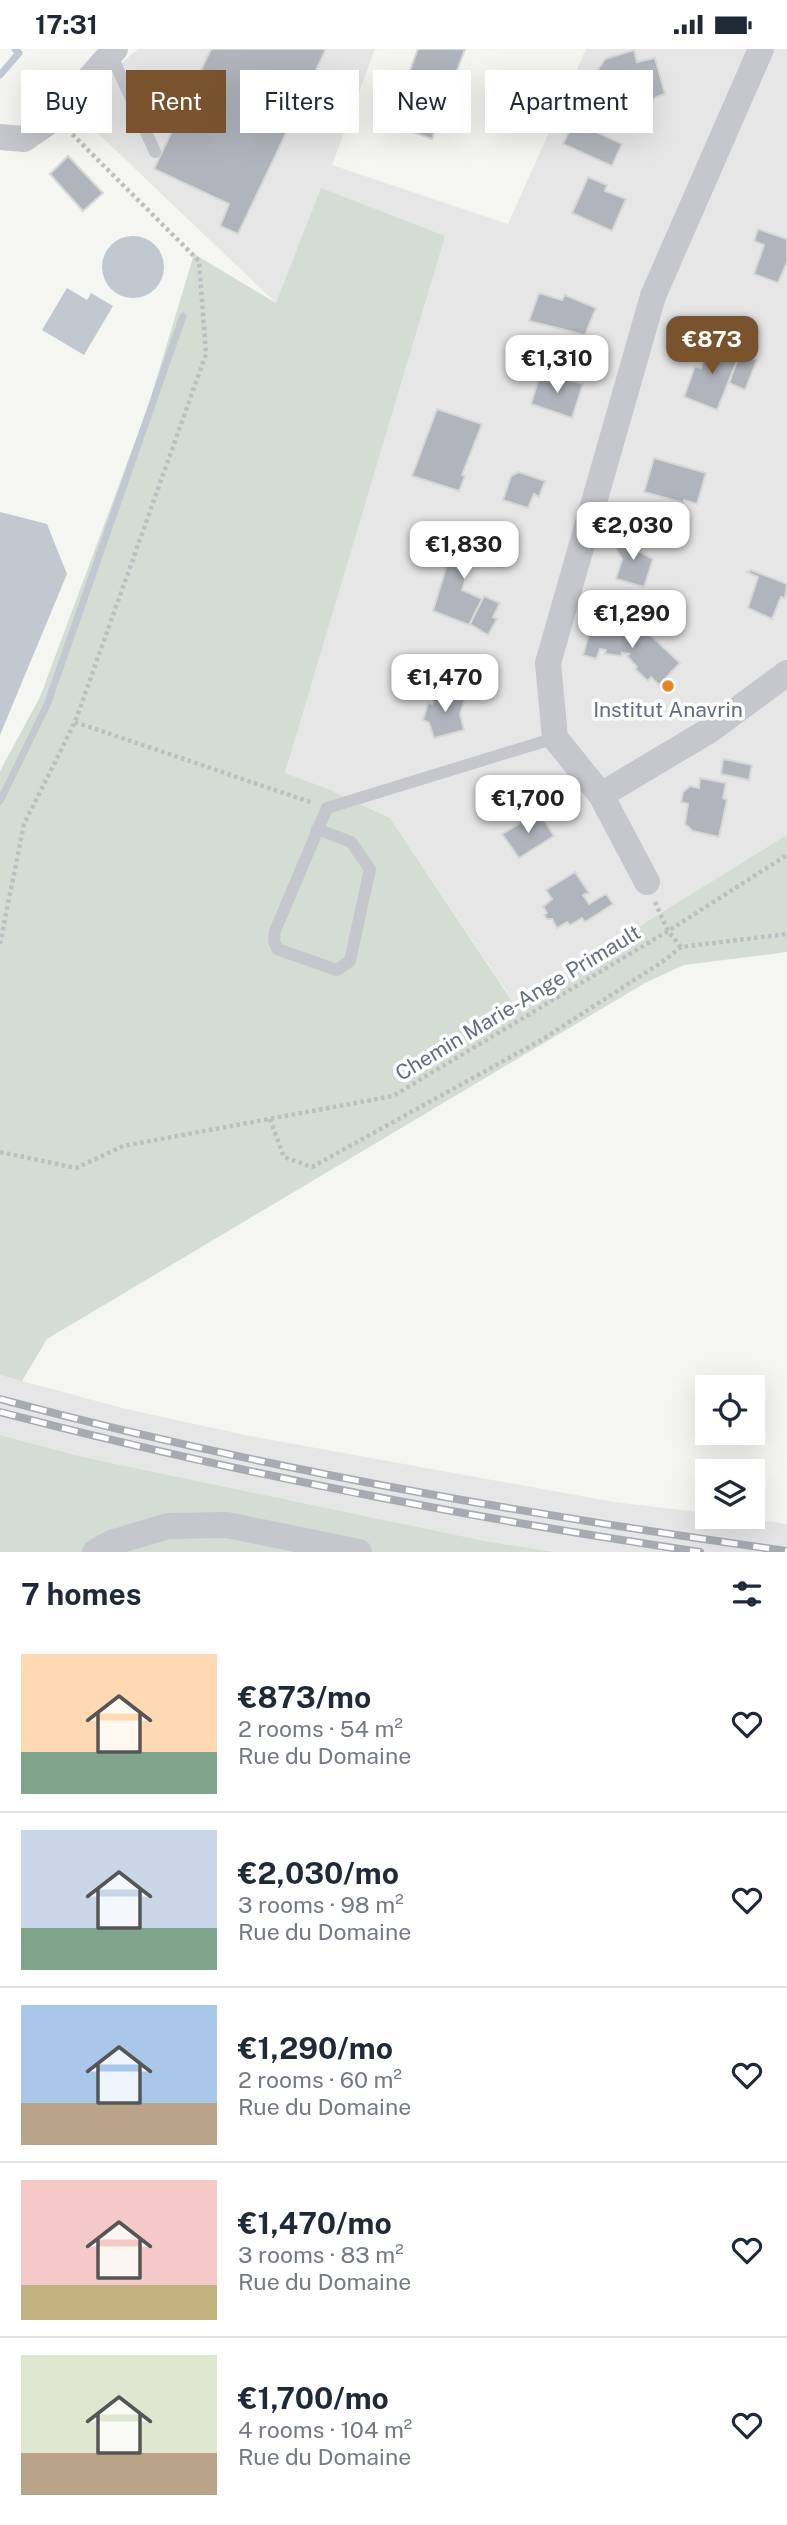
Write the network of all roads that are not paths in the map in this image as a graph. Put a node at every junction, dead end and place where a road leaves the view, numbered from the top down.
1 (761, 49) edge
2 (113, 51) edge
3 (0, 137) edge
4 (155, 152) dead end
5 (787, 673) edge
6 (555, 739) junction
7 (601, 795) junction
8 (317, 829) junction
9 (647, 882) road end
10 (329, 1549) edge
11 (94, 1552) edge
12 (359, 1552) edge

1 - 6 street
2 - 3 street
2 - 4 lane
5 - 7 street
6 - 7 street
6 - 8 lane
7 - 9 street
8 - 8 lane
10 - 11 street
10 - 12 street

